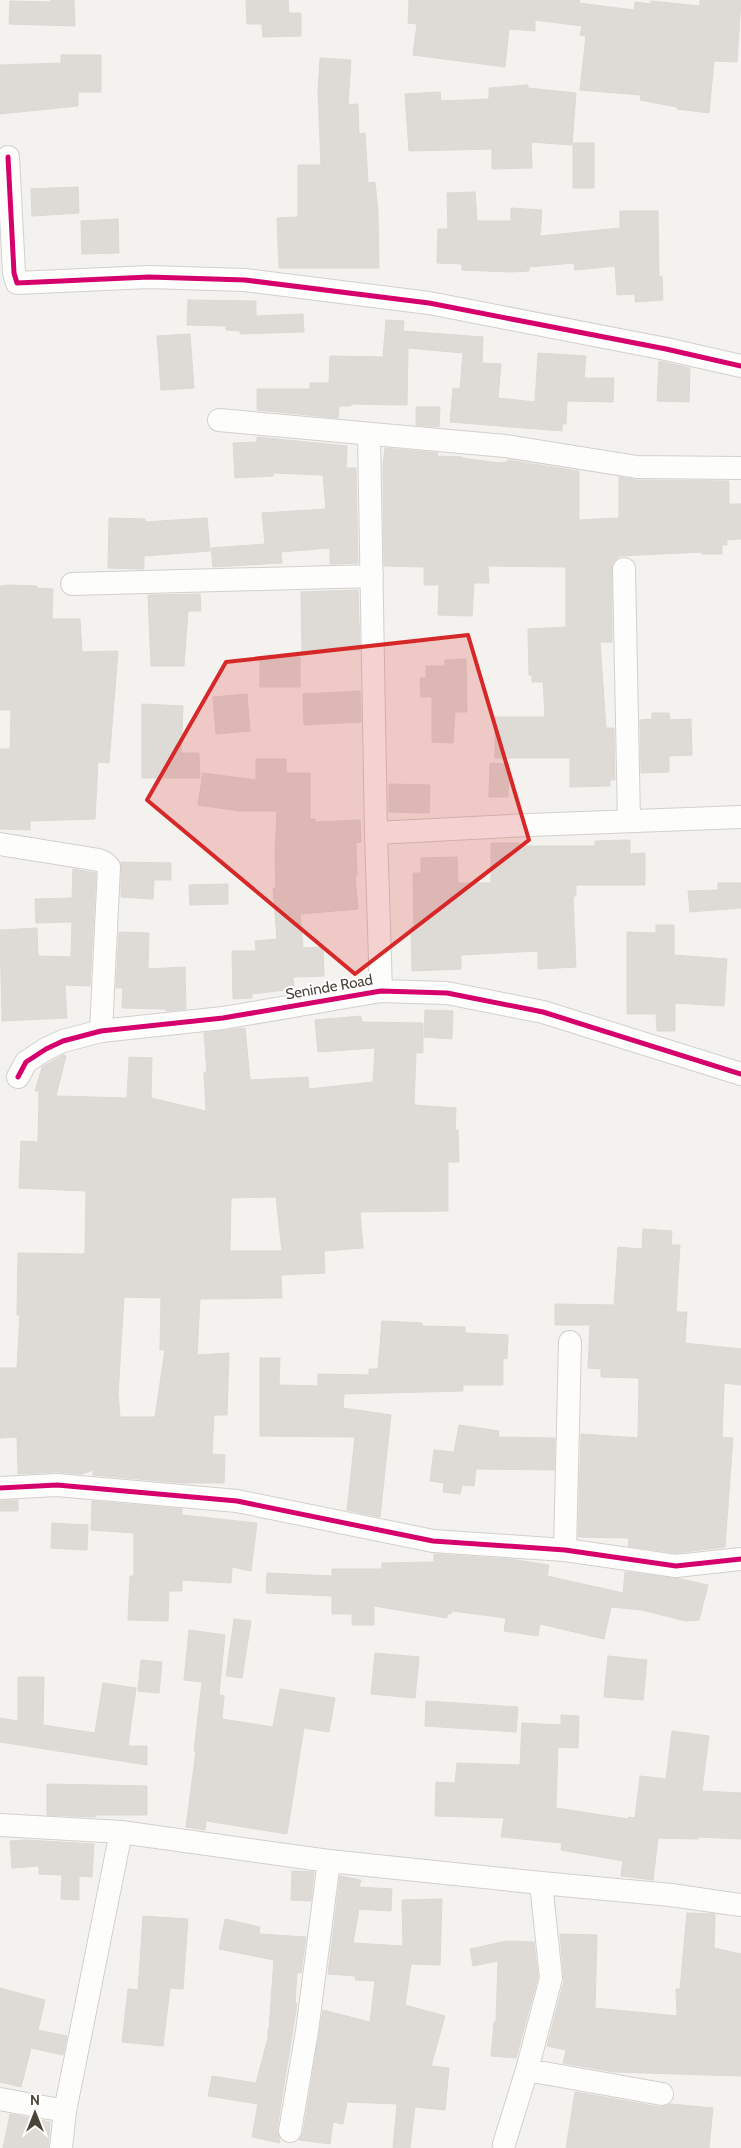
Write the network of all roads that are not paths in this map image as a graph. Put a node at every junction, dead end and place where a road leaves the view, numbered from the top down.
1 (8, 157) dead end
2 (741, 366) edge
3 (219, 420) dead end
4 (369, 435) junction
5 (741, 468) edge
6 (624, 569) dead end
7 (372, 576) junction
8 (72, 584) dead end
9 (741, 817) edge
10 (629, 821) junction
11 (376, 833) junction
12 (0, 844) edge
13 (381, 991) junction
14 (100, 1031) junction
15 (741, 1074) edge
16 (18, 1077) dead end
17 (570, 1342) dead end
18 (0, 1488) edge
19 (565, 1550) junction
20 (741, 1558) edge
21 (0, 1825) edge
22 (121, 1832) junction
23 (329, 1861) junction
24 (541, 1883) junction
25 (741, 1905) edge
26 (527, 2070) junction
27 (662, 2094) dead end
28 (0, 2099) edge
29 (64, 2111) junction
30 (290, 2131) dead end
31 (504, 2144) dead end
32 (61, 2148) edge

1 - 2 street
3 - 4 street
4 - 5 street
4 - 7 street
6 - 10 street
7 - 8 street
7 - 11 street
9 - 10 street
10 - 11 street
11 - 13 street
12 - 14 street
13 - 14 street, Seninde Road
13 - 15 street, Seninde Road
14 - 16 street, Seninde Road
17 - 19 street
18 - 19 street
19 - 20 street
21 - 22 street
22 - 23 street
22 - 29 street
23 - 24 street
23 - 30 street
24 - 25 street
24 - 26 street
26 - 27 street
26 - 31 street
28 - 29 street
29 - 32 street

